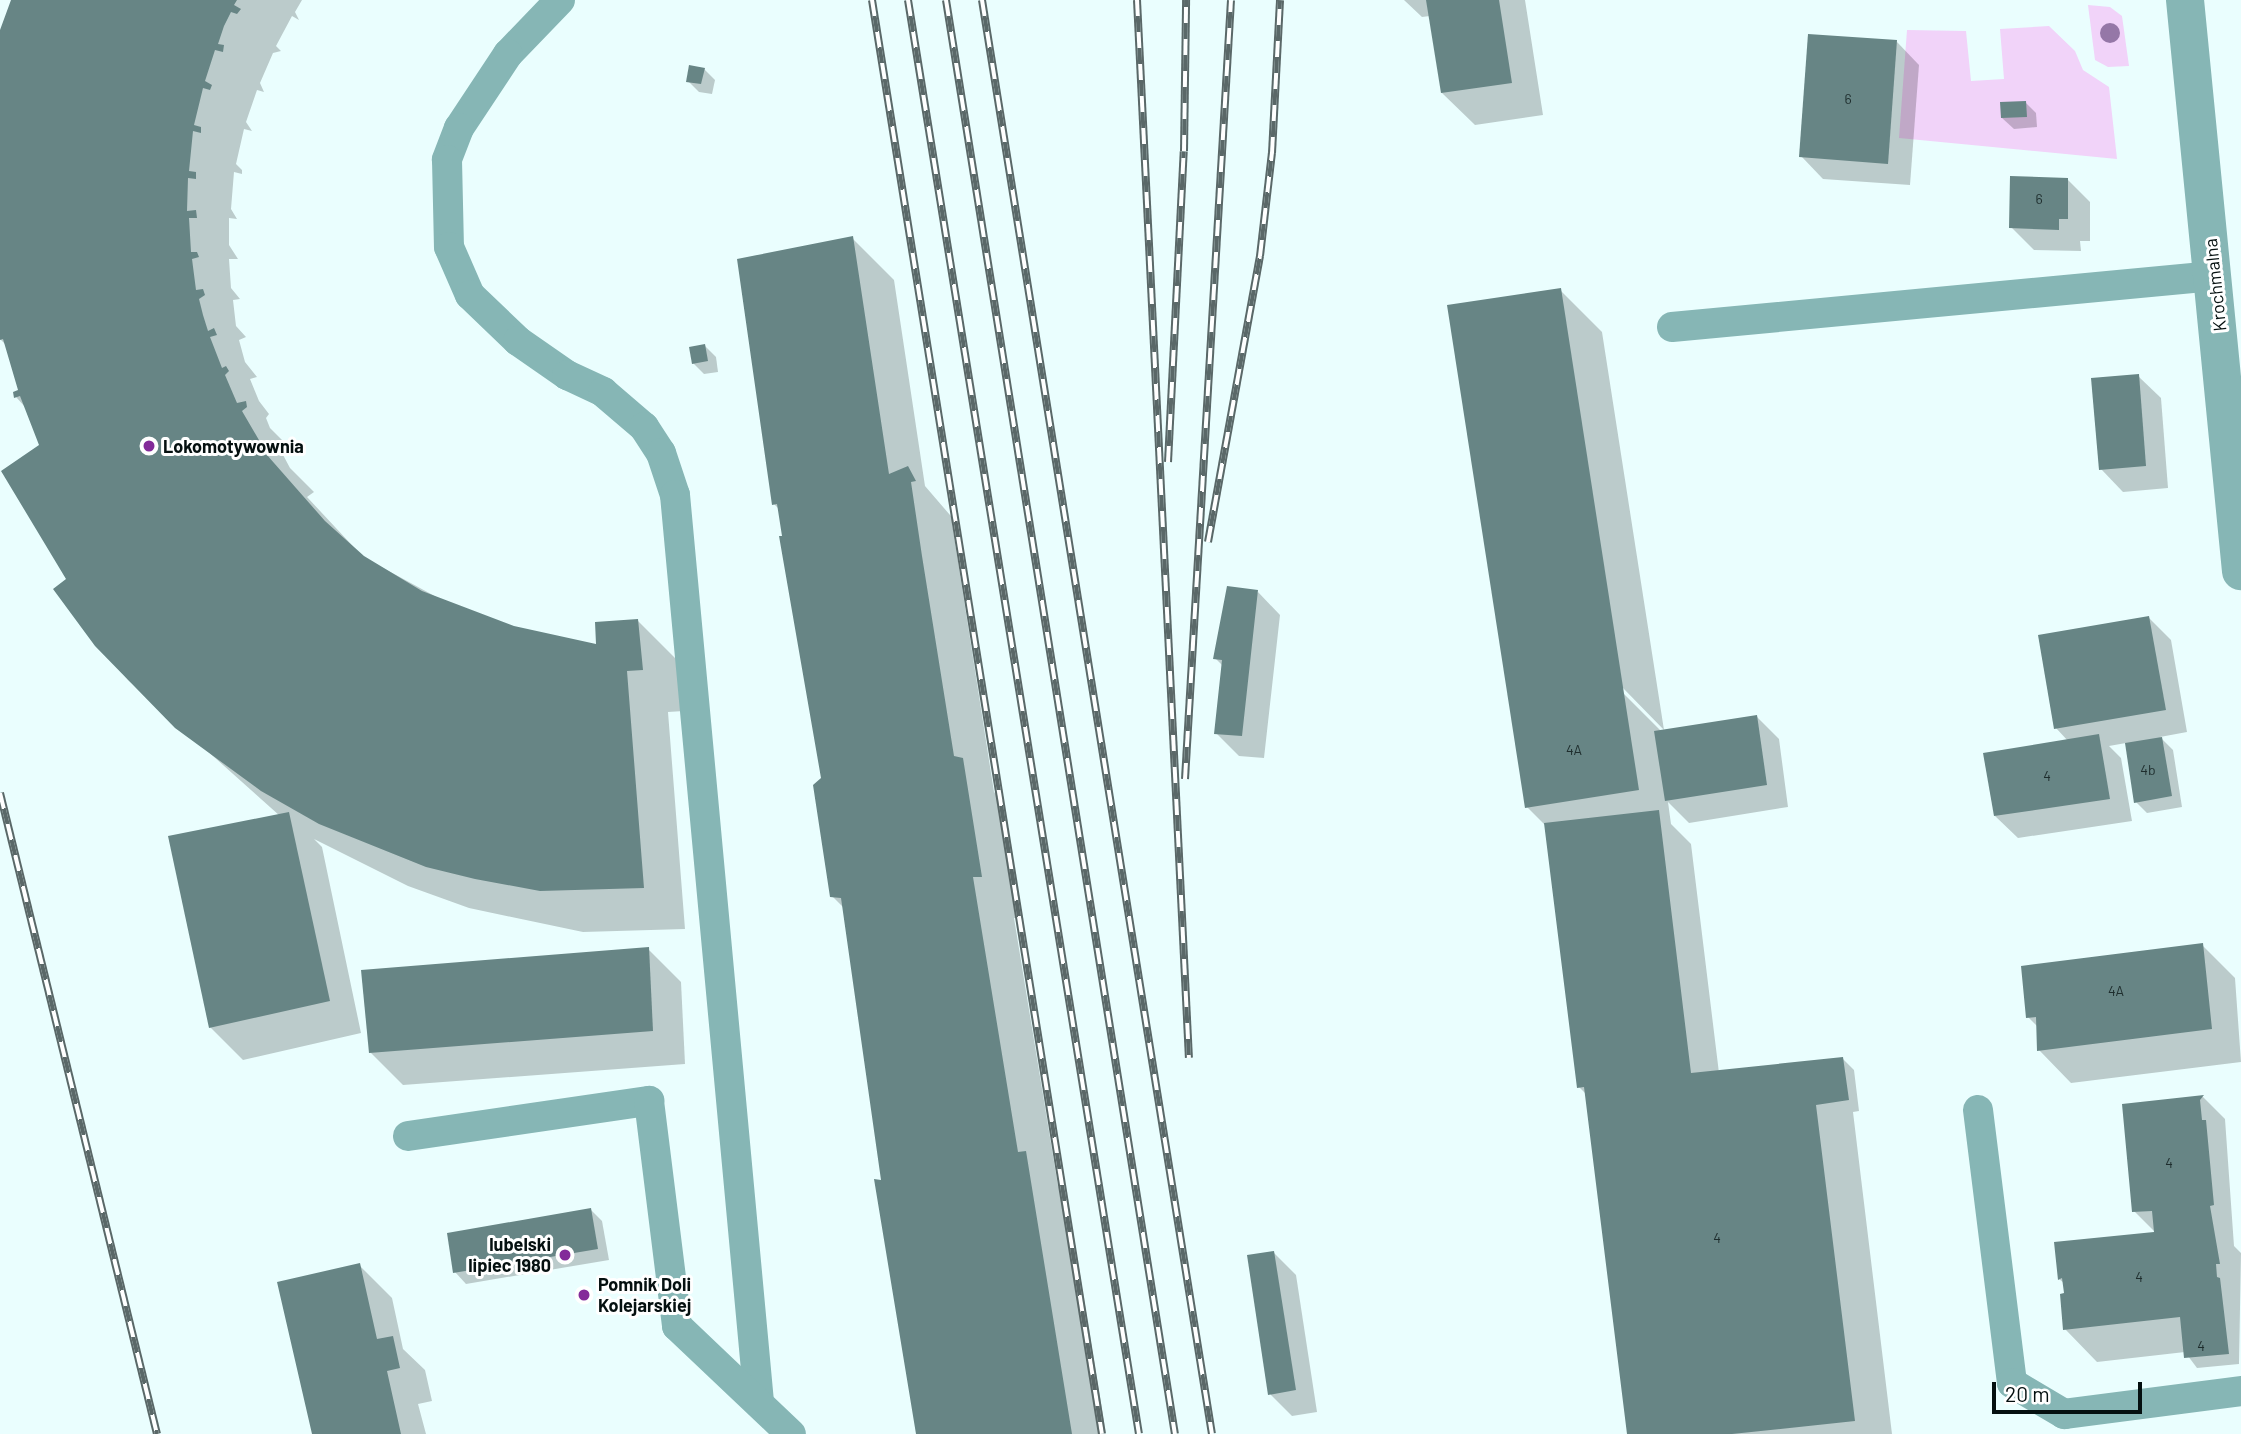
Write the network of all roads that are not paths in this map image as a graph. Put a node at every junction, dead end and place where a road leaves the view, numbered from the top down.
1 (560, 0) edge
2 (2185, 0) edge
3 (2214, 276) junction
4 (1672, 327) dead end
5 (2241, 571) edge
6 (1978, 1110) dead end
7 (408, 1136) dead end
8 (2241, 1391) edge
9 (759, 1403) junction
10 (791, 1434) edge

1 - 9 lane
2 - 3 street, Krochmalna
3 - 4 lane
3 - 5 street, Krochmalna
6 - 8 lane
7 - 9 lane
9 - 10 lane

